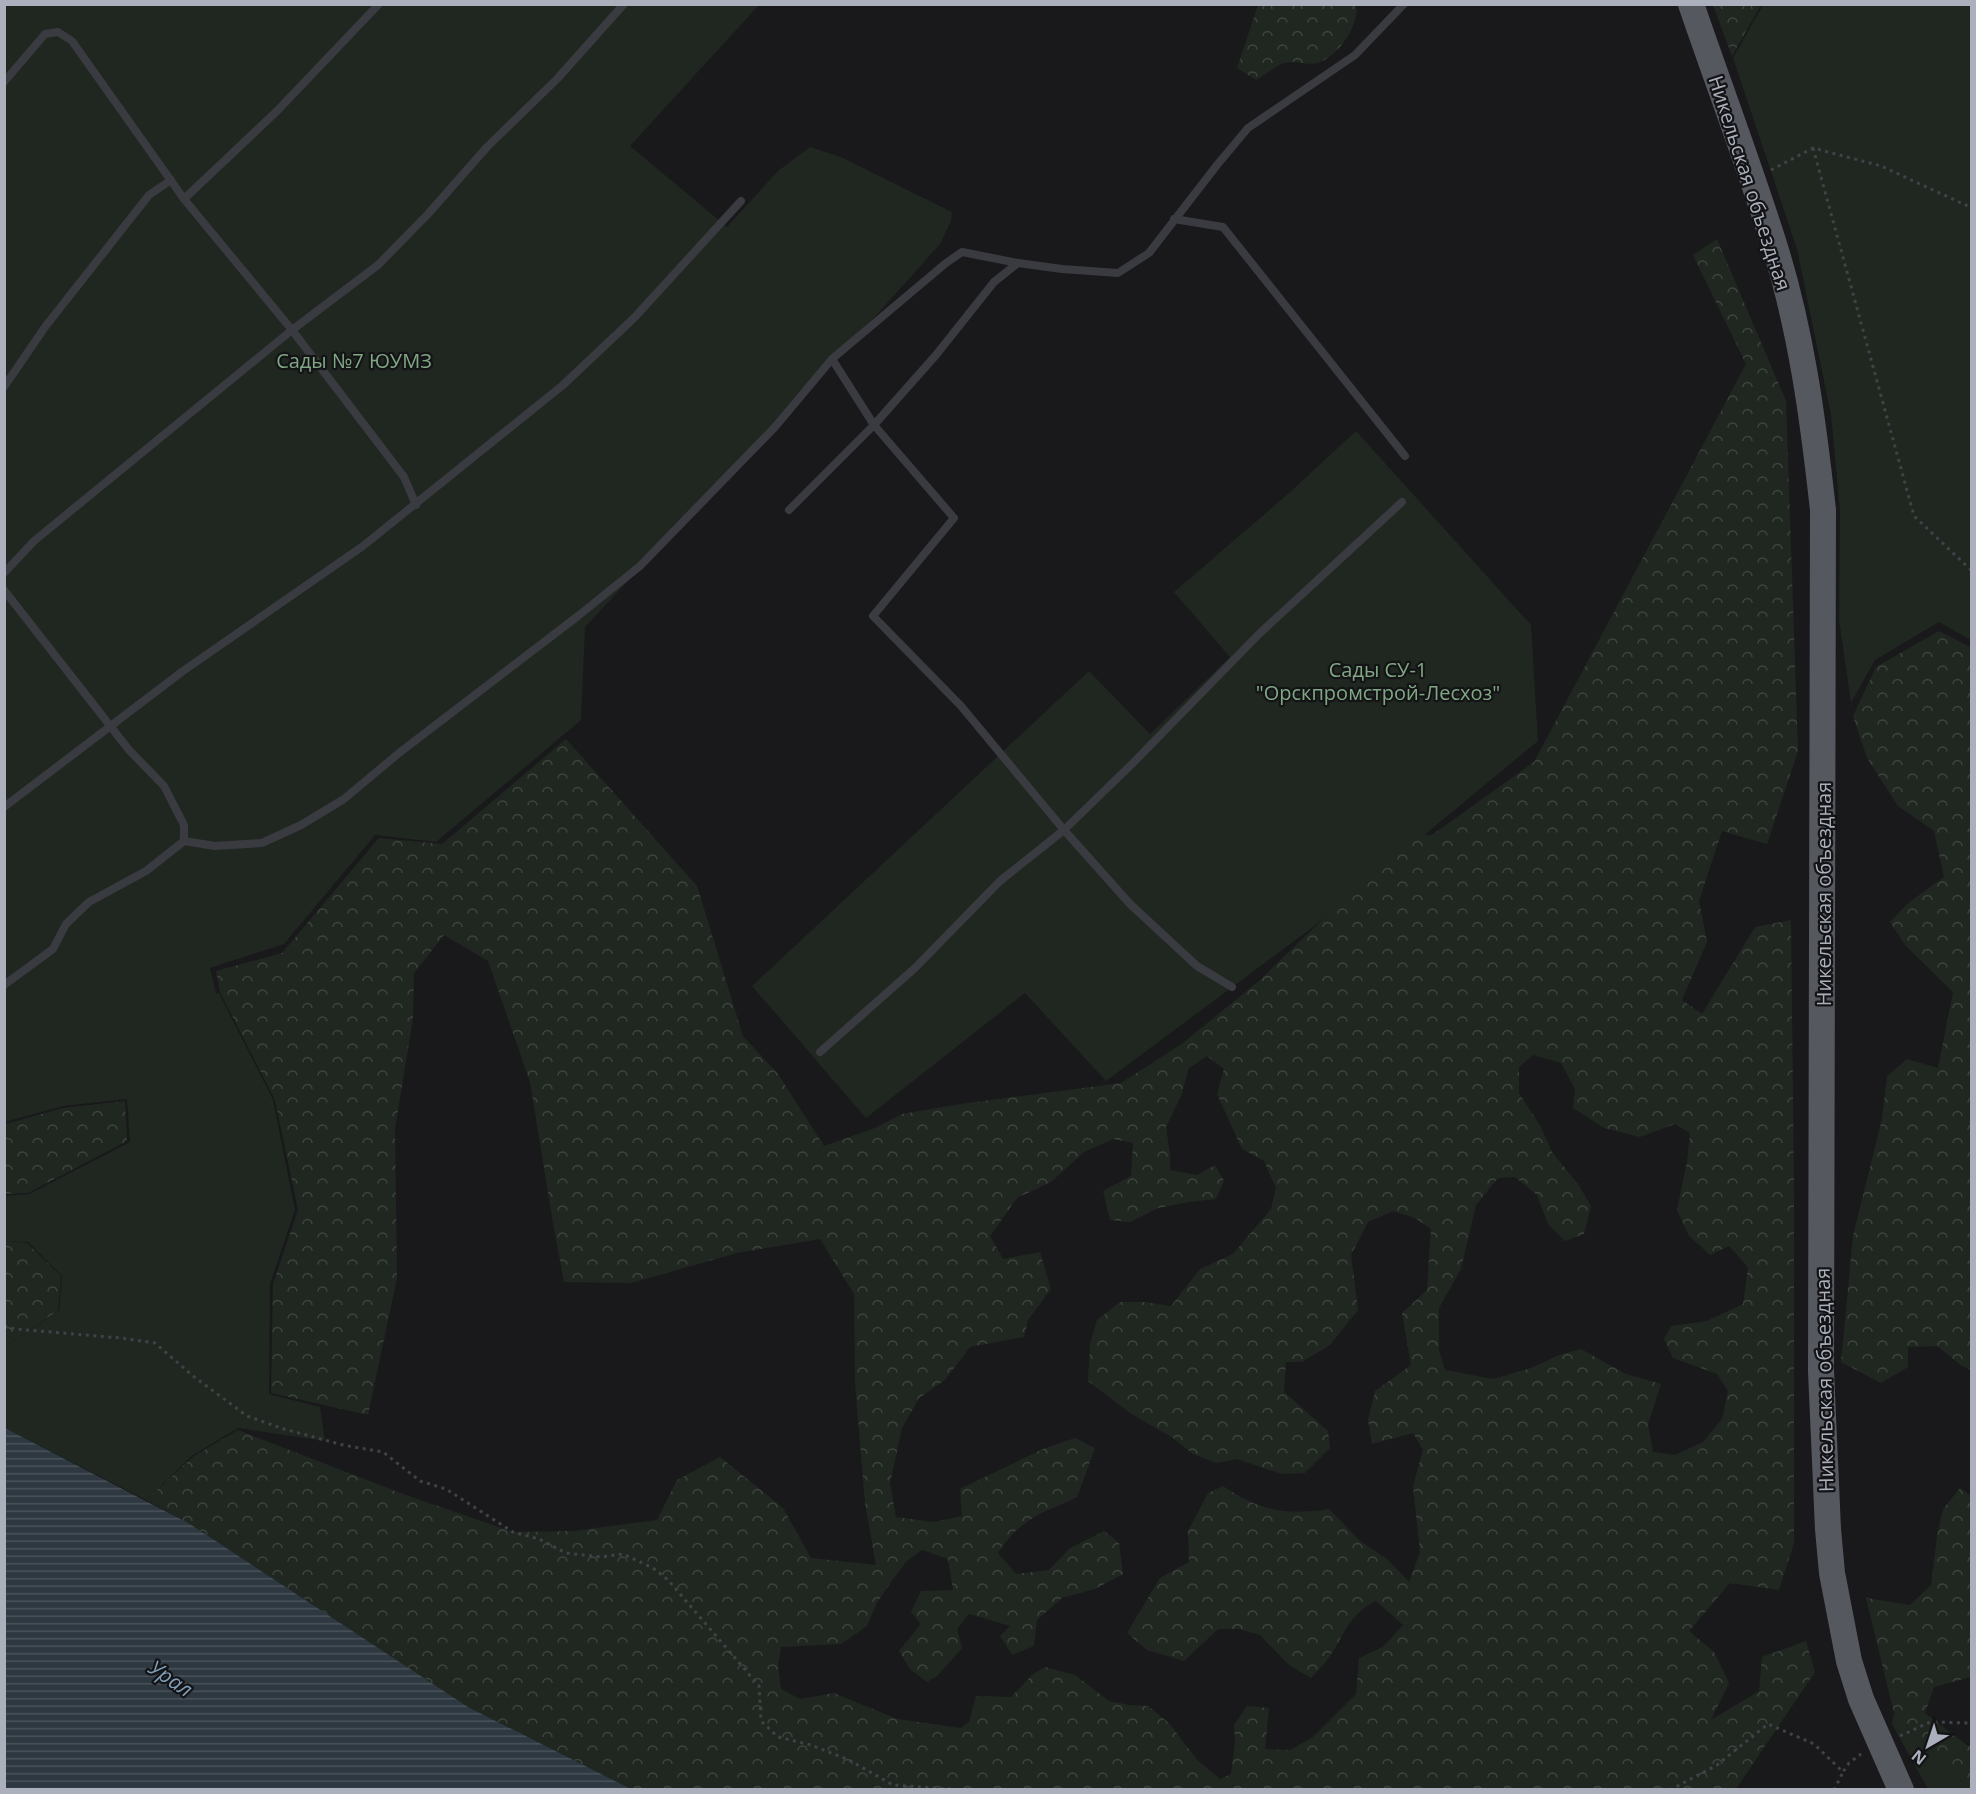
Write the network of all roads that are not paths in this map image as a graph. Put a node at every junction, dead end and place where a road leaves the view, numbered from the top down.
1 (379, 4) edge
2 (624, 4) edge
3 (1404, 4) edge
4 (1691, 4) edge
5 (4, 81) edge
6 (171, 180) junction
7 (184, 199) junction
8 (741, 201) dead end
9 (1174, 219) junction
10 (1018, 263) junction
11 (292, 330) junction
12 (832, 359) junction
13 (4, 387) edge
14 (874, 425) junction
15 (1405, 456) dead end
16 (1402, 502) dead end
17 (416, 505) junction
18 (789, 510) dead end
19 (4, 573) edge
20 (4, 590) edge
21 (110, 727) junction
22 (4, 807) edge
23 (1064, 830) junction
24 (184, 841) junction
25 (4, 985) edge
26 (1232, 987) dead end
27 (820, 1052) dead end
28 (1901, 1790) edge

1 - 7 lane
2 - 11 lane
3 - 9 lane
4 - 28 main road, Никельская объездная
5 - 6 lane
6 - 7 lane
6 - 13 lane
7 - 11 lane
8 - 17 lane
9 - 10 lane
9 - 15 lane
10 - 12 lane
10 - 14 lane
11 - 17 lane
11 - 19 lane
12 - 14 lane
12 - 24 lane
14 - 18 lane
14 - 23 lane
16 - 23 lane
17 - 21 lane
20 - 21 lane
21 - 22 lane
21 - 24 lane
23 - 26 lane
23 - 27 lane
24 - 25 lane

